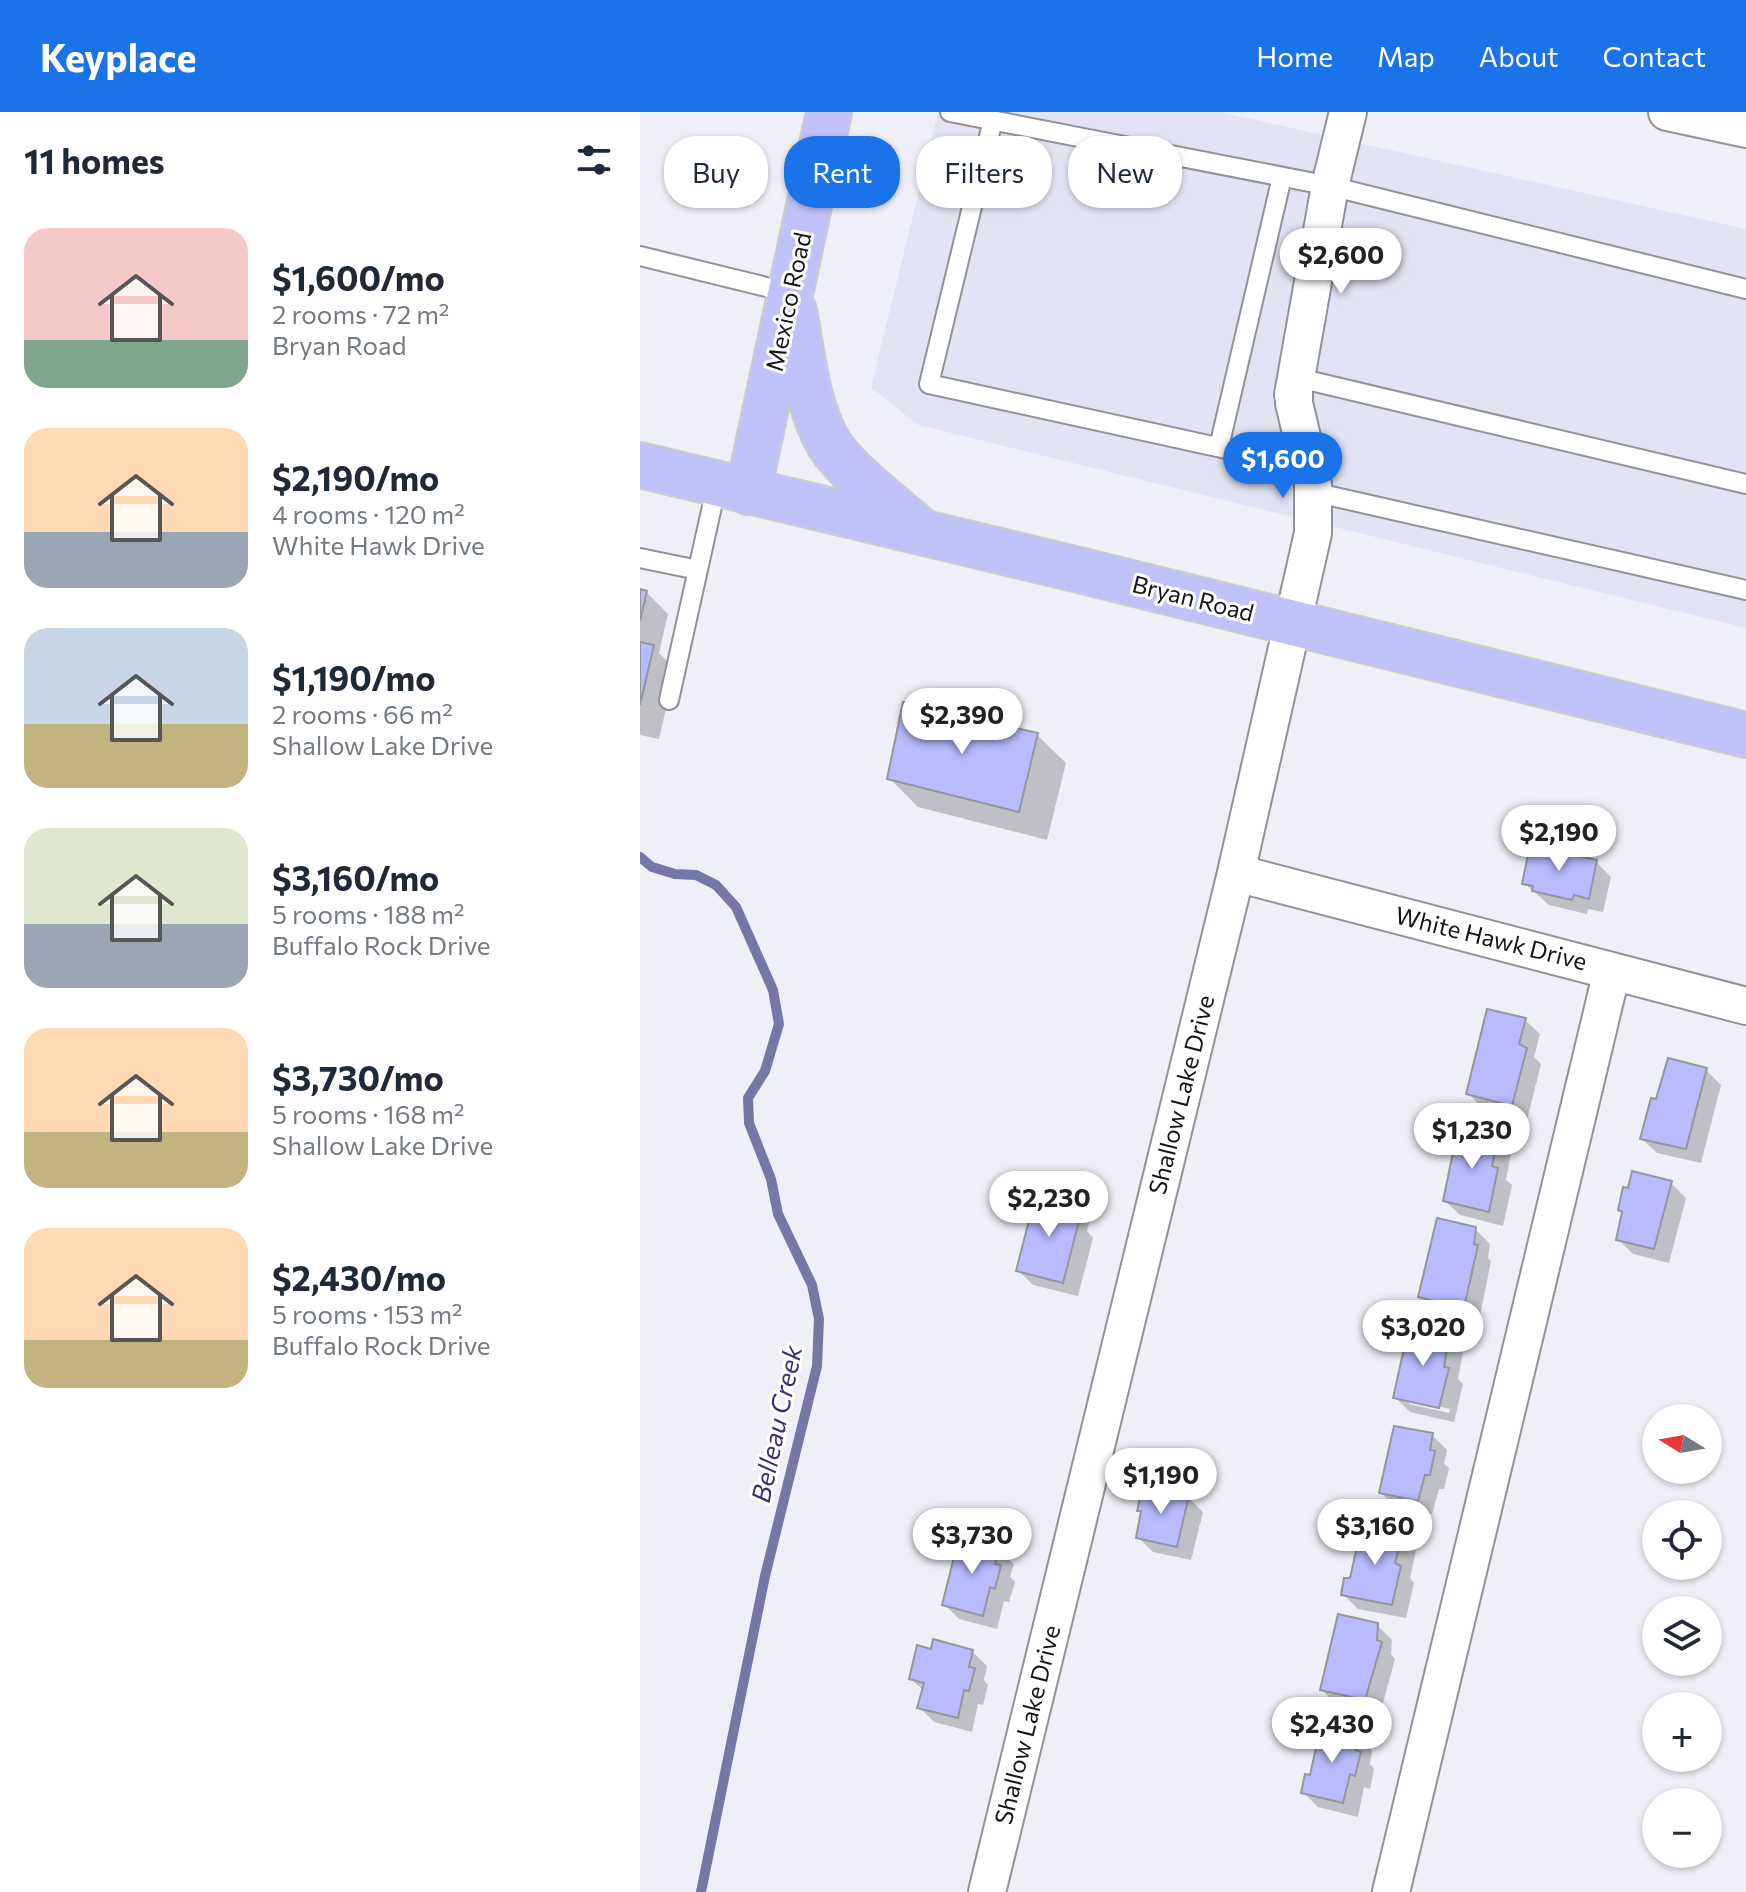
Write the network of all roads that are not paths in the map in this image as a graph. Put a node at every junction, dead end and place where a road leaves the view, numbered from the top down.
1 (829, 112) edge
2 (950, 112) edge
3 (1348, 112) edge
4 (1667, 112) edge
5 (993, 120) junction
6 (1746, 129) edge
7 (1282, 177) junction
8 (1330, 186) junction
9 (640, 256) edge
10 (1746, 289) edge
11 (791, 293) junction
12 (1294, 392) junction
13 (1219, 447) junction
14 (640, 465) edge
15 (1311, 479) junction
16 (1746, 484) edge
17 (732, 488) junction
18 (924, 534) junction
19 (640, 558) edge
20 (698, 570) junction
21 (1746, 590) edge
22 (1292, 624) junction
23 (669, 700) dead end
24 (1746, 735) edge
25 (1236, 873) junction
26 (1612, 971) junction
27 (1746, 1006) edge
28 (987, 1892) edge
29 (1391, 1892) edge

1 - 11 main road, Mexico Road
2 - 5 lane
3 - 8 street
4 - 6 street
5 - 7 lane
5 - 13 lane
7 - 8 lane
7 - 13 lane
8 - 10 lane
8 - 12 street
9 - 11 lane
11 - 17 main road, Mexico Road
11 - 18 main road
12 - 15 street, Shallow Lake Drive
12 - 16 lane
13 - 15 lane
14 - 17 main road, Bryan Road
15 - 21 lane
15 - 22 street, Shallow Lake Drive
17 - 18 main road, Bryan Road
17 - 20 lane
18 - 22 main road, Bryan Road
19 - 20 lane
20 - 23 lane
22 - 24 main road, Bryan Road
22 - 25 street, Shallow Lake Drive
25 - 26 street, White Hawk Drive
25 - 28 street, Shallow Lake Drive
26 - 27 street, White Hawk Drive
26 - 29 street

